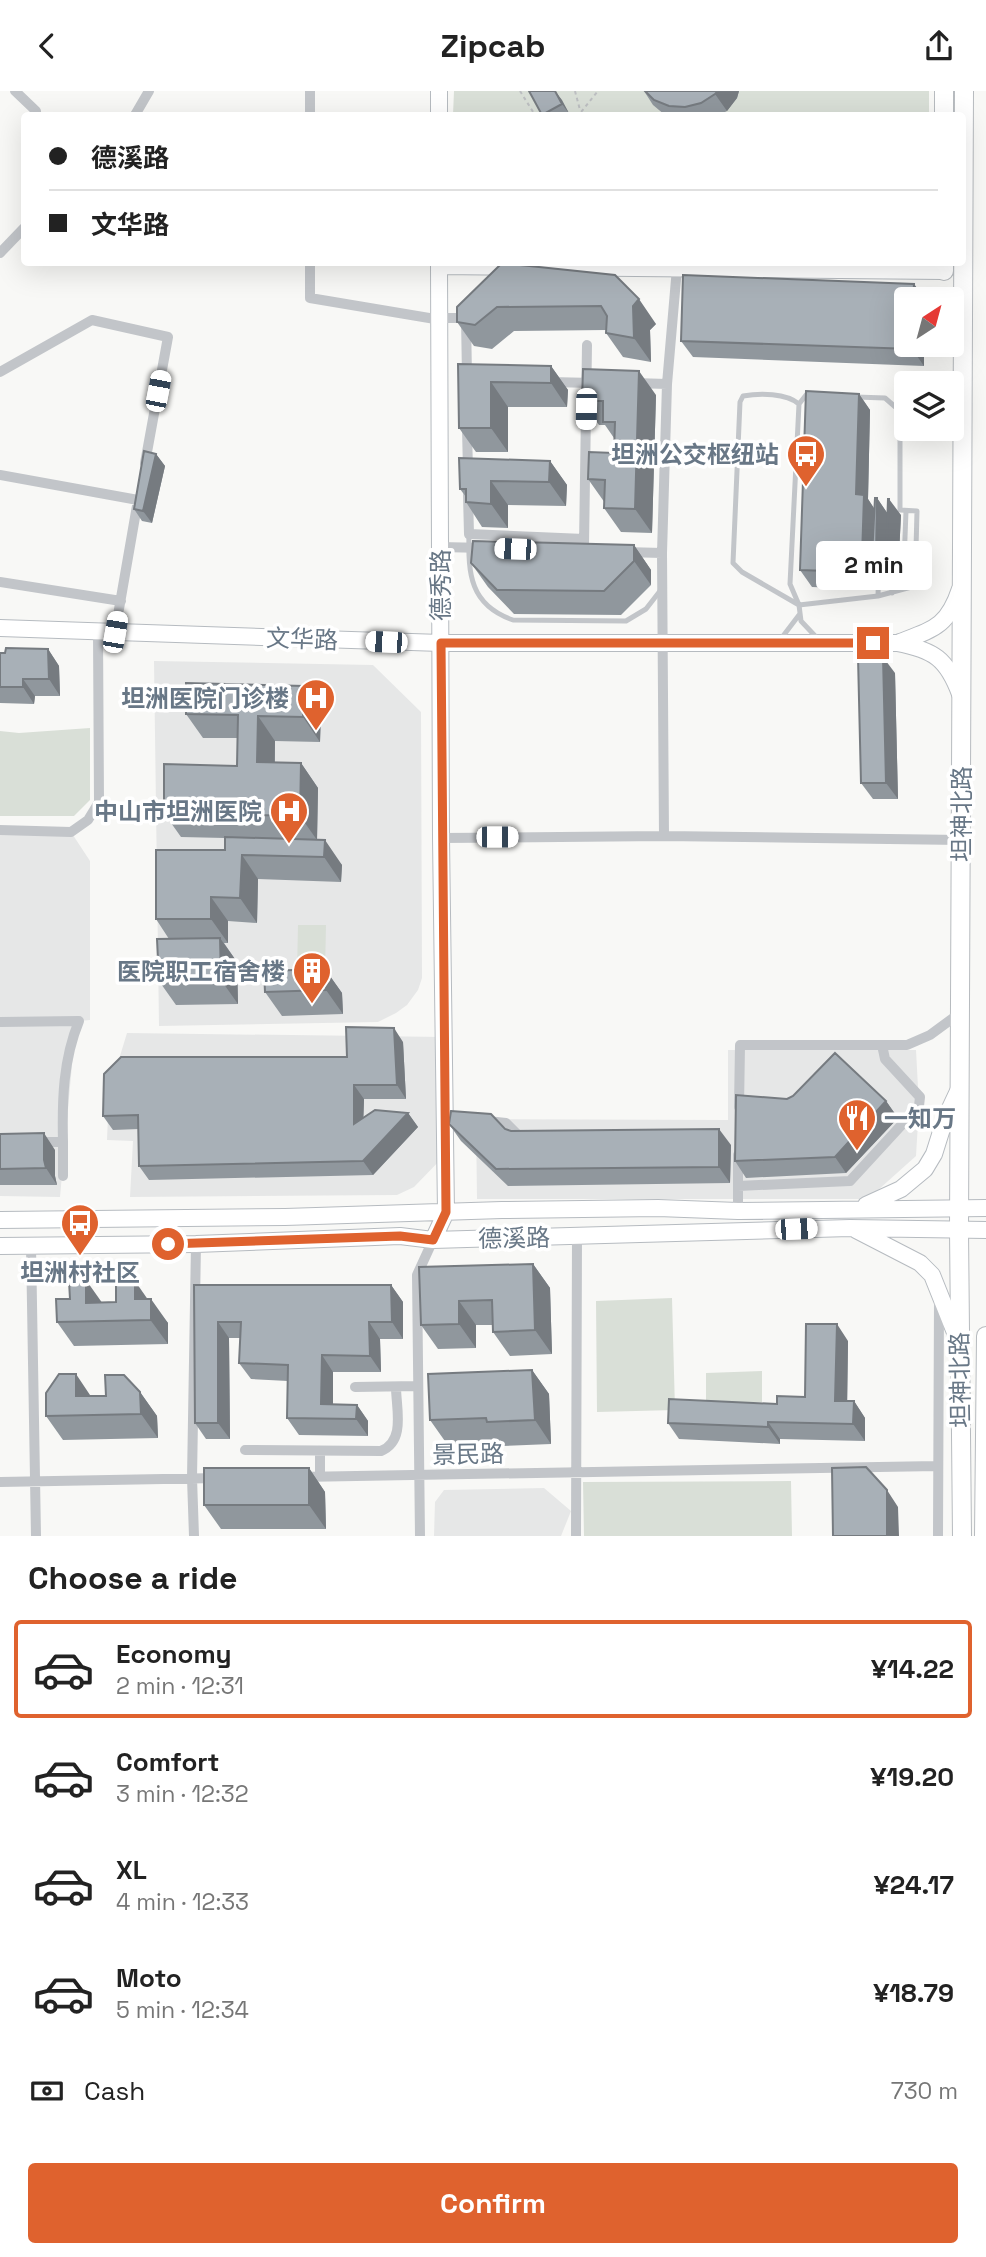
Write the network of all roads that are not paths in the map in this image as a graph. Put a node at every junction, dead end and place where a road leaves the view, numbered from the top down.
1 (15, 91) edge
2 (149, 91) edge
3 (310, 91) edge
4 (439, 91) edge
5 (944, 91) edge
6 (964, 91) edge
7 (36, 112) edge
8 (137, 112) edge
9 (310, 112) edge
10 (439, 112) edge
11 (944, 112) edge
12 (964, 112) edge
13 (21, 231) edge
14 (0, 253) edge
15 (310, 266) edge
16 (439, 266) edge
17 (558, 266) edge
18 (963, 266) edge
19 (944, 267) edge
20 (677, 268) junction
21 (440, 319) junction
22 (587, 345) dead end
23 (0, 372) edge
24 (467, 380) junction
25 (480, 381) edge
26 (533, 382) edge
27 (586, 383) junction
28 (600, 383) edge
29 (626, 383) edge
30 (667, 384) junction
31 (467, 394) edge
32 (819, 395) edge
33 (845, 396) edge
34 (799, 404) junction
35 (467, 422) edge
36 (143, 473) edge
37 (0, 475) edge
38 (141, 486) edge
39 (138, 500) junction
40 (892, 510) edge
41 (903, 510) junction
42 (469, 534) junction
43 (584, 539) junction
44 (440, 547) junction
45 (469, 547) junction
46 (880, 547) dead end
47 (892, 547) dead end
48 (494, 548) edge
49 (571, 551) edge
50 (584, 551) junction
51 (597, 551) edge
52 (610, 552) edge
53 (662, 553) junction
54 (0, 582) edge
55 (962, 582) junction
56 (662, 588) junction
57 (903, 589) junction
58 (892, 593) junction
59 (878, 596) junction
60 (121, 601) junction
61 (800, 605) junction
62 (799, 615) junction
63 (0, 628) edge
64 (98, 632) junction
65 (115, 632) junction
66 (441, 643) junction
67 (661, 643) junction
68 (778, 643) junction
69 (823, 643) junction
70 (897, 643) junction
71 (961, 698) junction
72 (0, 830) edge
73 (664, 836) junction
74 (441, 838) junction
75 (961, 840) junction
76 (960, 1013) junction
77 (0, 1022) edge
78 (882, 1045) junction
79 (961, 1084) junction
80 (470, 1120) edge
81 (739, 1124) edge
82 (536, 1140) edge
83 (25, 1142) edge
84 (63, 1142) junction
85 (738, 1149) edge
86 (63, 1176) dead end
87 (738, 1186) junction
88 (986, 1207) edge
89 (960, 1208) junction
90 (850, 1209) junction
91 (738, 1211) junction
92 (446, 1212) junction
93 (0, 1220) edge
94 (850, 1227) junction
95 (959, 1230) junction
96 (986, 1230) edge
97 (577, 1236) junction
98 (433, 1240) junction
99 (195, 1244) junction
100 (0, 1246) edge
101 (31, 1246) junction
102 (939, 1290) junction
103 (986, 1336) edge
104 (960, 1344) junction
105 (985, 1376) edge
106 (418, 1386) junction
107 (355, 1387) dead end
108 (396, 1387) junction
109 (244, 1450) dead end
110 (320, 1451) junction
111 (937, 1466) junction
112 (574, 1473) junction
113 (419, 1476) junction
114 (282, 1477) edge
115 (320, 1477) junction
116 (192, 1478) junction
117 (230, 1478) edge
118 (35, 1481) junction
119 (0, 1482) edge
120 (36, 1536) edge
121 (194, 1536) edge
122 (420, 1536) edge
123 (576, 1536) edge
124 (938, 1536) edge
125 (961, 1536) edge
126 (984, 1536) edge

1 - 7 street
2 - 8 street
3 - 9 street
4 - 10 main road
5 - 11 main road
6 - 12 main road, 坦神北路
13 - 14 street
15 - 21 street
16 - 21 main road, 德秀路
17 - 20 main road
18 - 55 main road, 坦神北路
19 - 20 main road
20 - 30 street
21 - 24 street
21 - 44 main road, 德秀路
22 - 27 street
23 - 36 street
24 - 25 street
24 - 31 street
26 - 27 street
27 - 28 street
27 - 43 street
29 - 30 street
30 - 53 street
32 - 34 lane
33 - 41 lane
34 - 61 lane
34 - 61 lane
35 - 42 street
37 - 39 street
38 - 39 street
39 - 60 street
40 - 41 lane
41 - 57 lane
41 - 57 lane
42 - 43 street
42 - 45 lane
43 - 50 street
44 - 45 street
44 - 66 main road, 德秀路
45 - 48 street
45 - 56 lane
46 - 59 lane
47 - 58 lane
49 - 50 street
50 - 51 street
52 - 53 street
53 - 56 street
54 - 60 street
55 - 70 main road
55 - 71 main road, 坦神北路
56 - 67 street
57 - 58 lane
58 - 59 lane
59 - 61 lane
60 - 65 street
61 - 62 lane
62 - 68 lane
62 - 69 lane
63 - 64 main road, 文华路
64 - 65 main road, 文华路
64 - 72 street
65 - 66 main road, 文华路
66 - 67 main road, 文华路
66 - 74 main road, 德秀路
67 - 68 main road, 文华路
67 - 73 street
68 - 69 main road, 文华路
69 - 70 main road, 文华路
70 - 71 main road
71 - 75 main road, 坦神北路
73 - 74 street
73 - 75 street
74 - 92 main road, 德秀路
75 - 76 main road, 坦神北路
76 - 78 street
76 - 79 main road, 坦神北路
77 - 84 street
78 - 81 street
78 - 87 street
79 - 89 main road, 坦神北路
79 - 90 main road
80 - 82 street
83 - 84 street
84 - 86 street
85 - 87 street
87 - 91 street
88 - 89 main road, 德溪路
89 - 90 main road, 德溪路
89 - 95 main road, 坦神北路
90 - 91 main road, 德溪路
91 - 92 main road, 德溪路
92 - 93 main road, 德溪路
92 - 98 main road, 德秀路
94 - 95 main road, 德溪路
94 - 97 main road, 德溪路
94 - 102 main road
95 - 96 main road, 德溪路
95 - 104 main road, 坦神北路
97 - 98 main road, 德溪路
97 - 112 street
98 - 99 main road, 德溪路
98 - 106 street
99 - 101 main road, 德溪路
99 - 116 street
100 - 101 main road, 德溪路
101 - 118 street
102 - 104 main road
102 - 111 street
103 - 105 main road, 坦神北路
104 - 125 main road, 坦神北路
105 - 126 main road, 坦神北路
106 - 108 street
106 - 113 street
107 - 108 street
108 - 110 street
109 - 110 street
110 - 115 street
111 - 112 street, 景民路
111 - 124 street
112 - 113 street, 景民路
112 - 123 street
113 - 115 street, 景民路
113 - 122 street
114 - 115 street, 景民路
116 - 117 street
116 - 118 street
116 - 121 street
118 - 119 street
118 - 120 street

